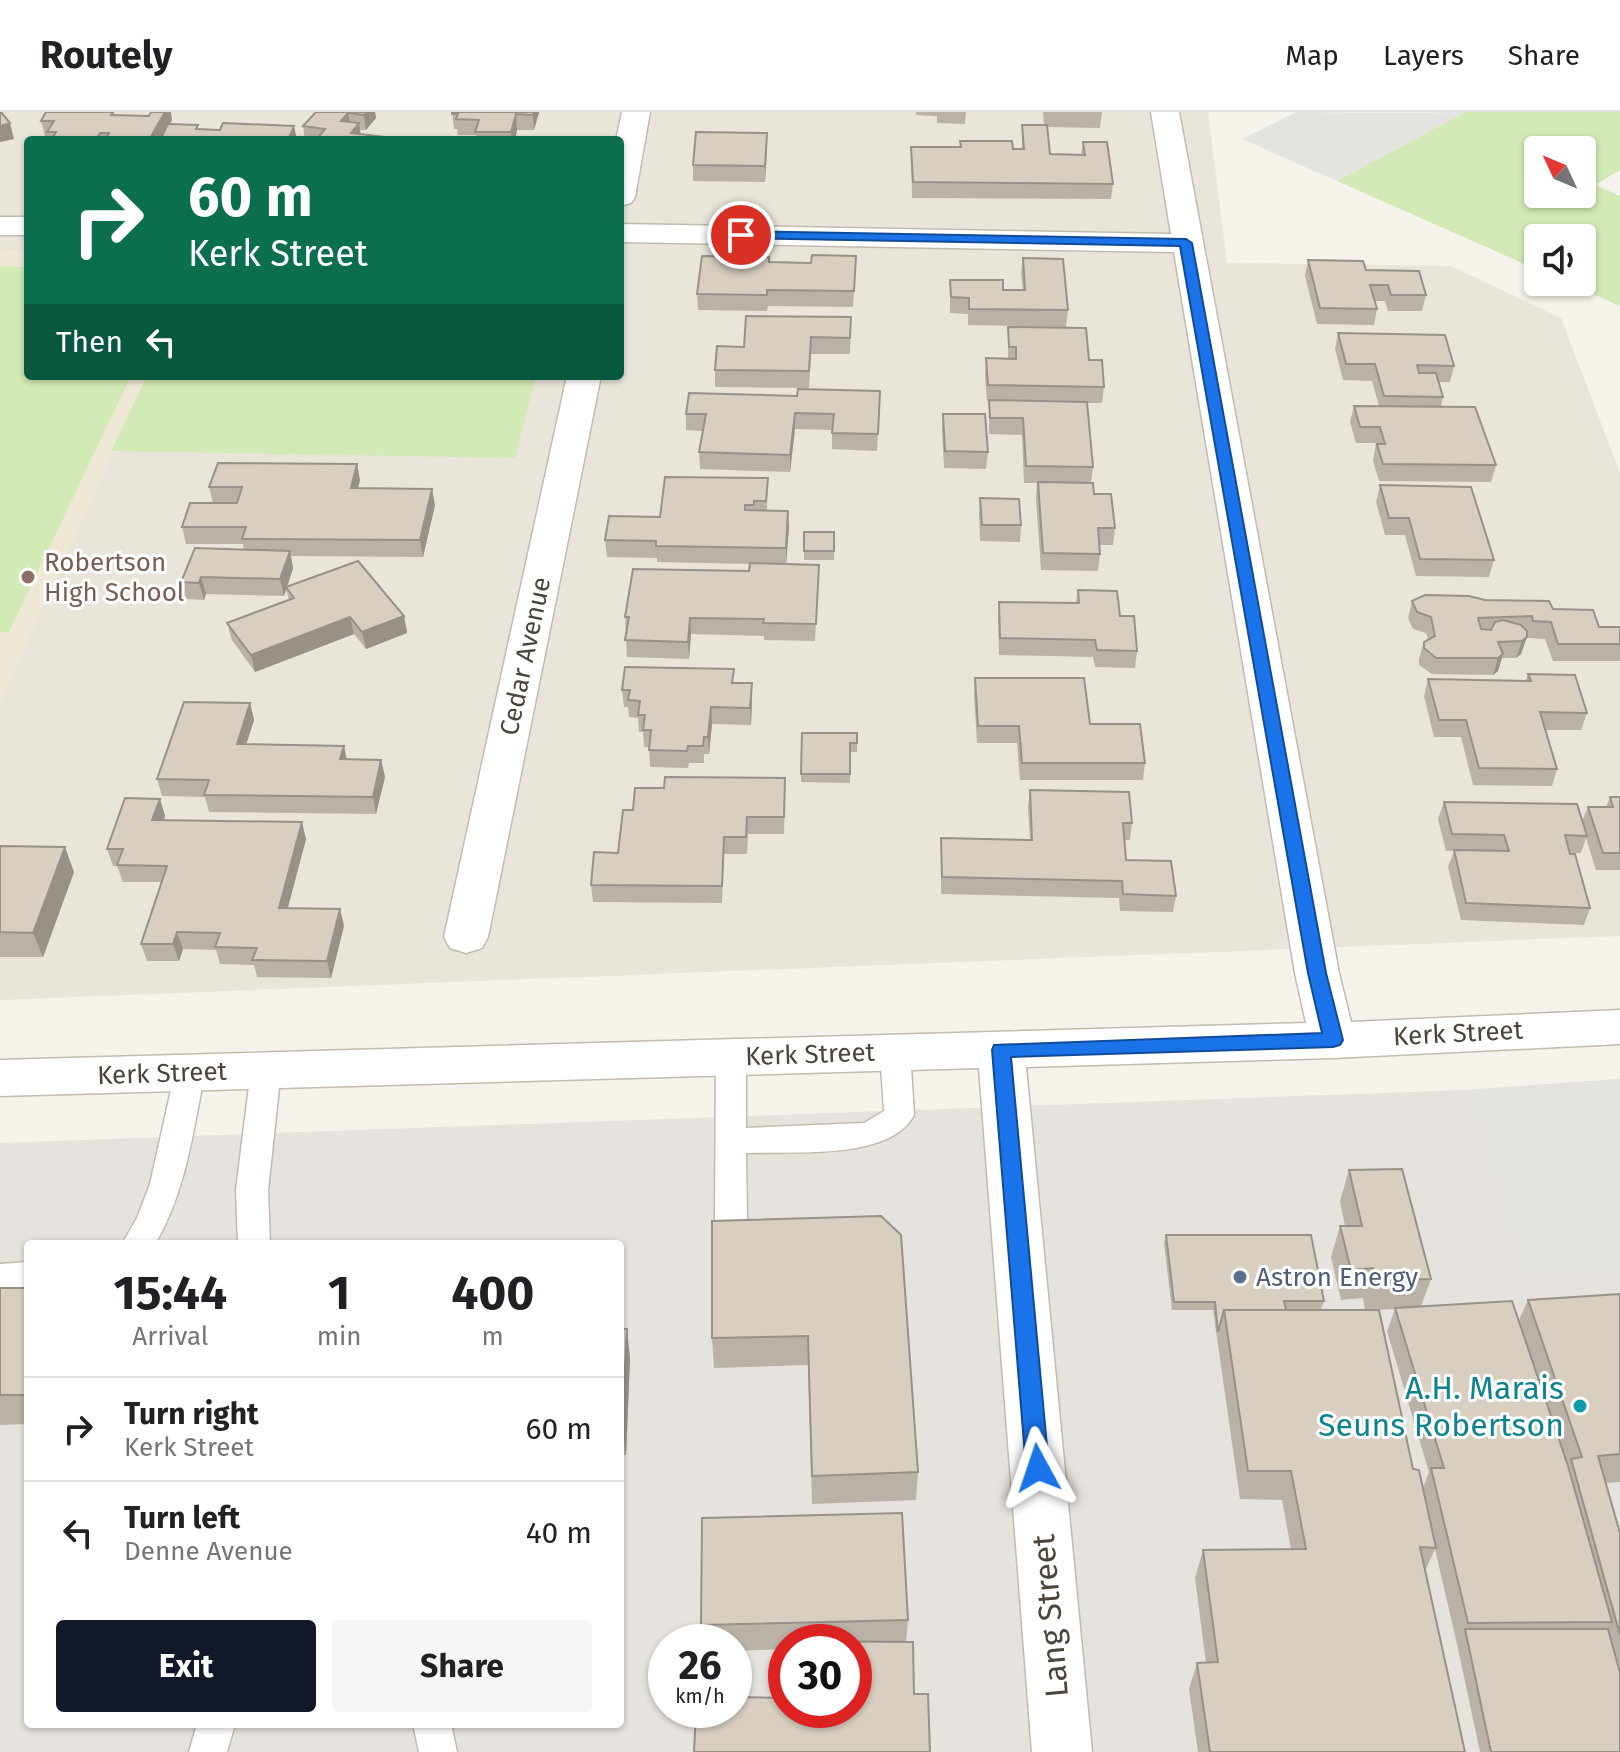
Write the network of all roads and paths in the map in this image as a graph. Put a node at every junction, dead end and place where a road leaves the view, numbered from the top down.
1 (636, 112) edge
2 (1165, 112) edge
3 (624, 176) edge
4 (0, 226) edge
5 (24, 226) edge
6 (624, 233) edge
7 (1186, 243) junction
8 (583, 380) edge
9 (466, 937) dead end
10 (1620, 1027) edge
11 (1333, 1040) junction
12 (1001, 1050) junction
13 (895, 1051) junction
14 (731, 1056) junction
15 (266, 1070) junction
16 (190, 1072) junction
17 (0, 1078) edge
18 (732, 1141) junction
19 (731, 1220) edge
20 (141, 1240) edge
21 (254, 1240) edge
22 (24, 1276) edge
23 (0, 1278) edge
24 (215, 1728) edge
25 (433, 1728) edge
26 (208, 1752) edge
27 (438, 1752) edge
28 (1062, 1752) edge

1 - 3 street
2 - 7 street
4 - 5 street
6 - 7 street
7 - 11 street
8 - 9 street, Cedar Avenue
10 - 11 street, Kerk Street
11 - 12 street, Kerk Street
12 - 13 street, Kerk Street
12 - 28 street, Lang Street
13 - 14 street, Kerk Street
13 - 18 lane
14 - 15 street, Kerk Street
14 - 18 lane
15 - 16 street, Kerk Street
15 - 21 lane
16 - 17 street, Kerk Street
16 - 20 lane
18 - 19 lane
22 - 23 lane
24 - 26 lane
25 - 27 lane

